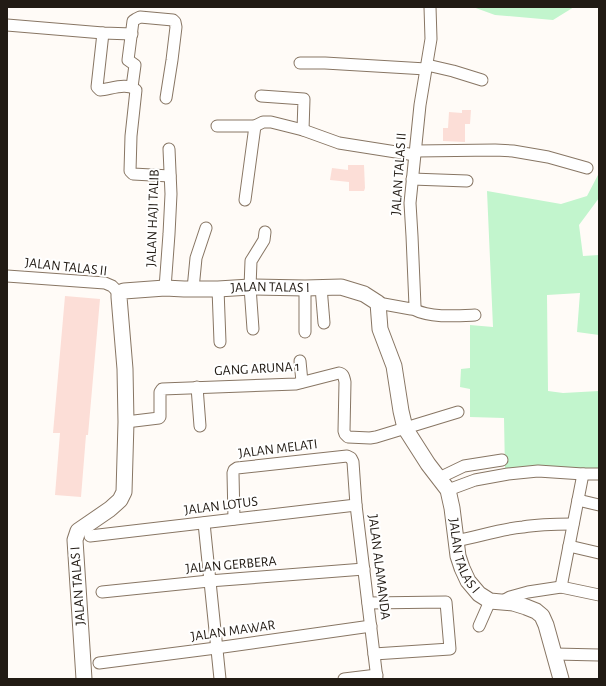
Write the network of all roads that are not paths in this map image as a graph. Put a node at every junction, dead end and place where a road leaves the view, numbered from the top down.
1 (430, 7) edge
2 (7, 24) edge
3 (103, 33) junction
4 (132, 34) junction
5 (300, 63) dead end
6 (427, 67) junction
7 (482, 80) dead end
8 (132, 87) junction
9 (261, 96) dead end
10 (166, 98) dead end
11 (217, 126) dead end
12 (255, 126) junction
13 (303, 130) junction
14 (169, 149) dead end
15 (415, 153) junction
16 (587, 168) dead end
17 (170, 176) junction
18 (412, 179) junction
19 (467, 181) dead end
20 (245, 200) dead end
21 (206, 228) dead end
22 (265, 232) dead end
23 (7, 276) edge
24 (250, 287) junction
25 (321, 287) junction
26 (165, 288) junction
27 (305, 288) junction
28 (193, 289) junction
29 (218, 289) junction
30 (119, 293) junction
31 (378, 303) junction
32 (412, 308) junction
33 (475, 315) dead end
34 (324, 323) dead end
35 (253, 329) dead end
36 (305, 332) dead end
37 (220, 342) dead end
38 (300, 361) dead end
39 (302, 382) junction
40 (197, 387) junction
41 (458, 412) dead end
42 (126, 422) junction
43 (200, 426) dead end
44 (405, 428) junction
45 (351, 458) joint
46 (502, 460) dead end
47 (583, 474) junction
48 (599, 474) edge
49 (443, 484) junction
50 (578, 500) junction
51 (356, 505) junction
52 (599, 505) edge
53 (234, 519) junction
54 (204, 523) junction
55 (573, 524) junction
56 (90, 536) dead end
57 (455, 541) junction
58 (569, 546) junction
59 (599, 553) edge
60 (364, 569) junction
61 (210, 581) junction
62 (560, 587) junction
63 (102, 592) dead end
64 (599, 595) edge
65 (496, 602) junction
66 (368, 603) junction
67 (371, 626) junction
68 (479, 626) dead end
69 (216, 648) junction
70 (374, 654) junction
71 (555, 654) junction
72 (599, 655) edge
73 (99, 663) dead end
74 (377, 677) edge
75 (84, 679) edge
76 (220, 679) edge
77 (344, 679) edge
78 (561, 679) edge

1 - 6 street, JALAN TALAS II
2 - 3 street
3 - 4 street
3 - 8 street
4 - 8 street
4 - 10 street
5 - 6 street
6 - 7 street
6 - 15 street, JALAN TALAS II
8 - 17 street
9 - 13 street
11 - 12 street
12 - 13 street
12 - 20 street
13 - 15 street
14 - 17 street, JALAN HAJI TALIB
15 - 16 street
15 - 18 street, JALAN TALAS II
17 - 26 street, JALAN HAJI TALIB
18 - 19 street
18 - 32 street, JALAN TALAS II
21 - 28 street
22 - 24 street
23 - 30 street, JALAN TALAS II
24 - 27 street, JALAN TALAS I
24 - 29 street, JALAN TALAS I
24 - 35 street
25 - 27 street, JALAN TALAS I
25 - 31 street, JALAN TALAS I
25 - 34 street
26 - 28 street, JALAN TALAS I
26 - 30 street, JALAN TALAS I
27 - 36 street
28 - 29 street, JALAN TALAS I
29 - 37 street
30 - 42 street, JALAN TALAS I
31 - 32 street
31 - 44 street, JALAN TALAS I
32 - 33 street
38 - 39 street
39 - 40 street, GANG ARUNA 1
39 - 44 street, GANG ARUNA 1
40 - 42 street, GANG ARUNA 1
40 - 43 street
41 - 44 street
42 - 75 street, JALAN TALAS I
44 - 49 street, JALAN TALAS I
45 - 51 street, JALAN ALAMANDA
45 - 53 street, JALAN MELATI
46 - 49 street
47 - 48 street
47 - 49 street
47 - 50 street
49 - 57 street, JALAN TALAS I
50 - 52 street
50 - 55 street
51 - 53 street, JALAN LOTUS
51 - 60 street, JALAN ALAMANDA
53 - 54 street, JALAN LOTUS
54 - 56 street, JALAN LOTUS
54 - 61 street
55 - 57 street
55 - 58 street
57 - 65 street, JALAN TALAS I
58 - 59 street
58 - 62 street
60 - 61 street, JALAN GERBERA
60 - 66 street, JALAN ALAMANDA
61 - 63 street, JALAN GERBERA
61 - 69 street
62 - 64 street
62 - 65 street
65 - 68 street
65 - 71 street, JALAN TALAS I
66 - 67 street, JALAN ALAMANDA
66 - 70 street
67 - 69 street, JALAN MAWAR
67 - 70 street, JALAN ALAMANDA
69 - 73 street, JALAN MAWAR
69 - 76 street
70 - 74 street, JALAN ALAMANDA
71 - 72 street
71 - 78 street, JALAN TALAS I
74 - 77 street

